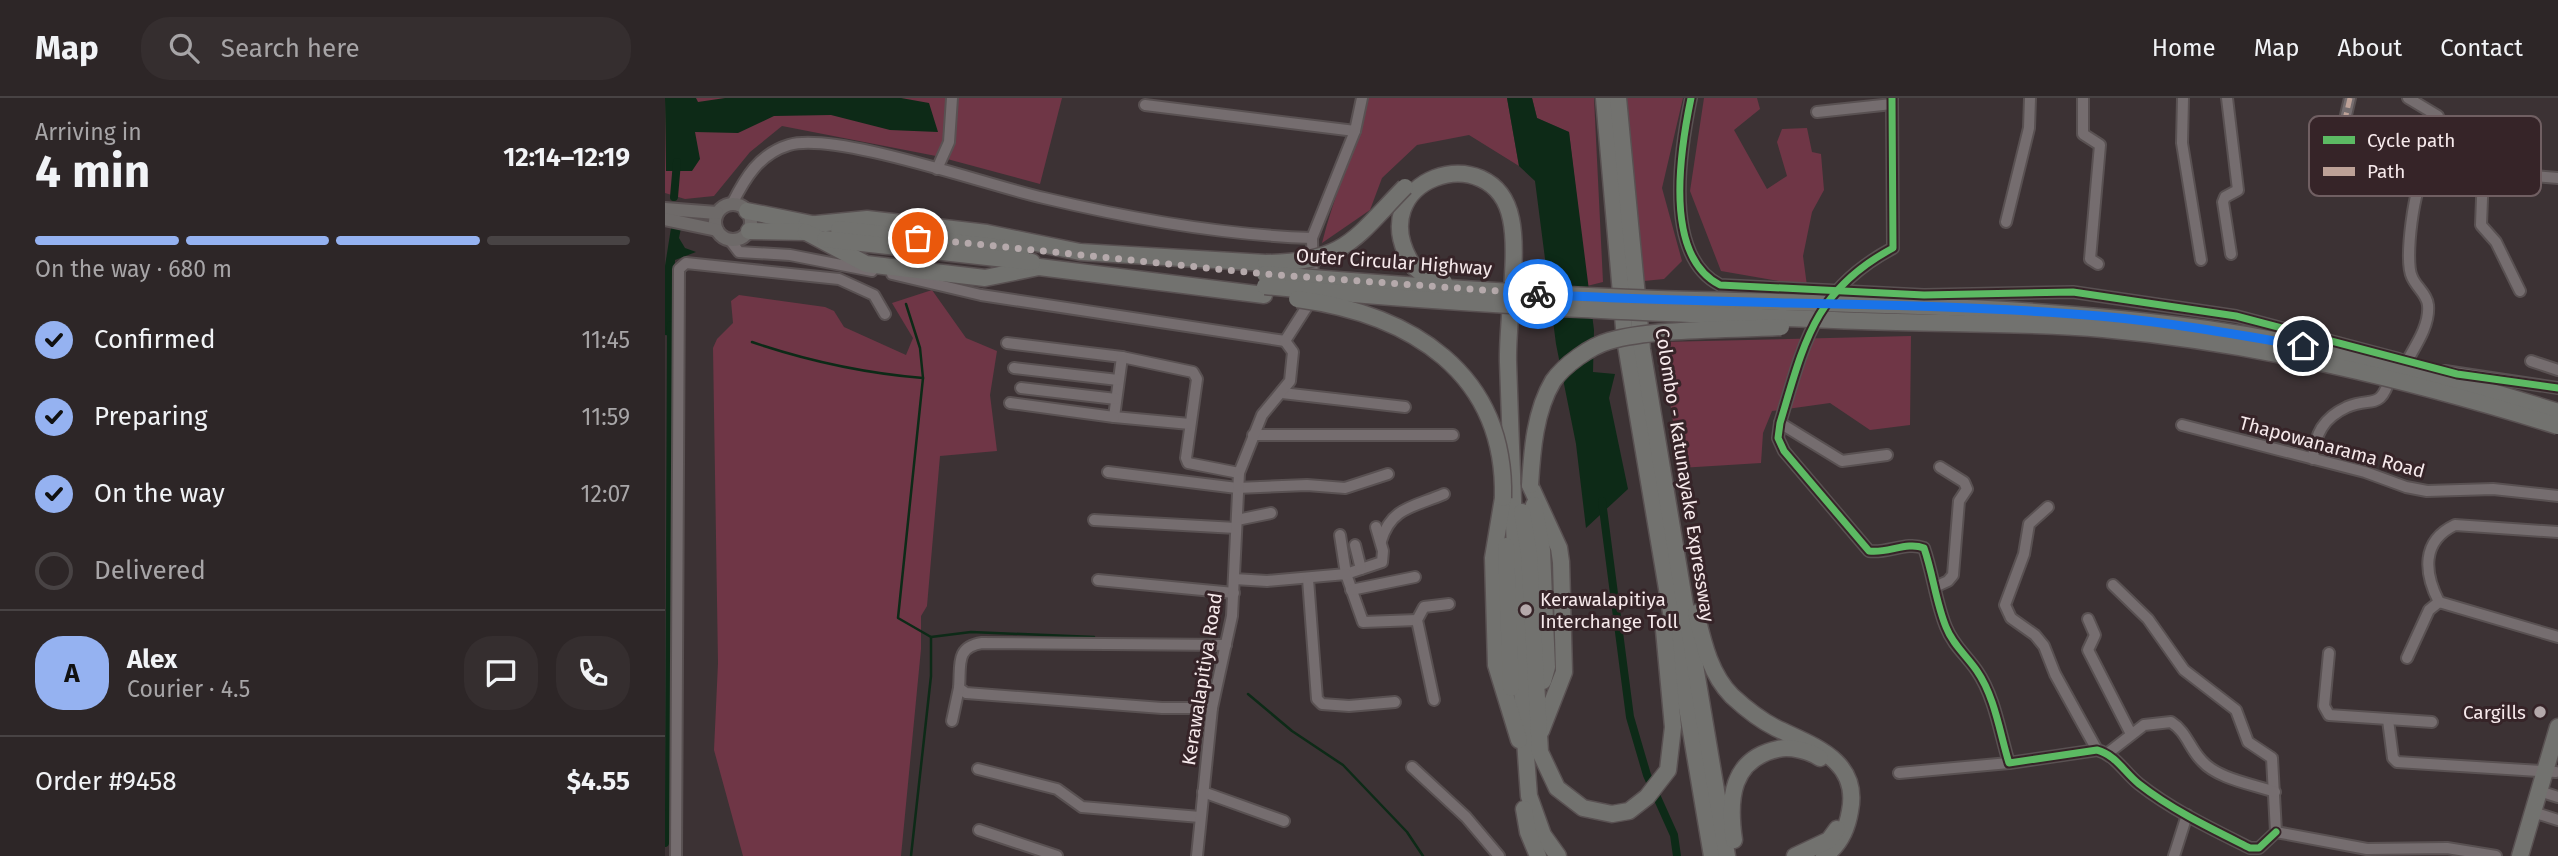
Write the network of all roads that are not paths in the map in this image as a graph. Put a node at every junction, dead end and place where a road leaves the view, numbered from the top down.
1 (952, 98) edge
2 (1362, 98) edge
3 (1604, 98) edge
4 (1618, 98) edge
5 (1691, 98) edge
6 (2030, 98) edge
7 (2083, 98) edge
8 (2183, 98) edge
9 (2227, 98) edge
10 (2350, 98) edge
11 (2408, 98) edge
12 (1892, 101) edge
13 (1145, 105) dead end
14 (1817, 112) dead end
15 (2346, 116) edge
16 (2438, 116) edge
17 (1355, 131) junction
18 (937, 169) junction
19 (2415, 196) edge
20 (2482, 196) edge
21 (732, 204) junction
22 (665, 209) edge
23 (747, 211) junction
24 (717, 213) junction
25 (665, 219) edge
26 (2006, 222) dead end
27 (806, 229) junction
28 (717, 230) junction
29 (749, 231) junction
30 (1312, 238) junction
31 (730, 240) junction
32 (2231, 254) dead end
33 (2201, 260) dead end
34 (1034, 261) junction
35 (2098, 264) dead end
36 (1265, 279) junction
37 (2519, 291) dead end
38 (1833, 292) junction
39 (1566, 295) junction
40 (885, 314) dead end
41 (1871, 321) junction
42 (1286, 341) junction
43 (1007, 344) dead end
44 (1122, 357) junction
45 (2395, 358) junction
46 (2407, 361) junction
47 (2531, 361) dead end
48 (1014, 368) dead end
49 (2558, 370) edge
50 (1118, 380) junction
51 (1021, 387) dead end
52 (2558, 388) edge
53 (1282, 393) junction
54 (1116, 399) junction
55 (1010, 403) dead end
56 (1405, 407) dead end
57 (2558, 412) edge
58 (1114, 417) junction
59 (1780, 423) junction
60 (1190, 424) junction
61 (2182, 425) dead end
62 (2558, 426) edge
63 (1253, 435) junction
64 (1453, 435) dead end
65 (1887, 455) dead end
66 (2313, 459) junction
67 (1660, 460) junction
68 (1940, 467) dead end
69 (1108, 472) dead end
70 (1239, 473) junction
71 (1388, 474) dead end
72 (1530, 485) junction
73 (1237, 488) junction
74 (1444, 494) dead end
75 (2558, 496) edge
76 (1651, 499) junction
77 (1512, 502) junction
78 (2047, 507) dead end
79 (1271, 513) dead end
80 (1094, 520) dead end
81 (1236, 524) junction
82 (1537, 524) junction
83 (1376, 527) dead end
84 (2558, 532) edge
85 (1341, 535) dead end
86 (1381, 543) junction
87 (1355, 545) dead end
88 (1361, 569) junction
89 (1346, 574) junction
90 (1415, 577) dead end
91 (1234, 579) junction
92 (1308, 579) junction
93 (1098, 580) dead end
94 (2113, 585) dead end
95 (1937, 586) junction
96 (1351, 590) junction
97 (1234, 593) junction
98 (2439, 601) junction
99 (1450, 604) dead end
100 (2088, 619) dead end
101 (1417, 620) junction
102 (2558, 637) edge
103 (1226, 645) junction
104 (2329, 653) dead end
105 (2407, 658) dead end
106 (959, 688) junction
107 (1434, 700) dead end
108 (1395, 702) dead end
109 (1539, 707) junction
110 (1212, 708) junction
111 (2388, 720) junction
112 (952, 721) dead end
113 (2432, 722) dead end
114 (1519, 727) junction
115 (2558, 727) edge
116 (2131, 734) junction
117 (1521, 747) junction
118 (2102, 751) junction
119 (2009, 763) junction
120 (1412, 767) dead end
121 (978, 769) dead end
122 (2553, 769) edge
123 (1899, 773) dead end
124 (1203, 792) junction
125 (2275, 792) junction
126 (2549, 794) edge
127 (2187, 815) junction
128 (2545, 816) edge
129 (1200, 817) junction
130 (1284, 821) dead end
131 (979, 830) dead end
132 (2276, 832) junction
133 (1809, 854) edge
134 (676, 856) edge
135 (1057, 856) edge
136 (1197, 856) edge
137 (1499, 856) edge
138 (1538, 856) edge
139 (1558, 856) edge
140 (1569, 856) edge
141 (1712, 856) edge
142 (1727, 856) edge
143 (1736, 856) edge
144 (2174, 856) edge
145 (2496, 856) edge
146 (2519, 856) edge
147 (2531, 856) edge

1 - 18 street
2 - 17 street
3 - 76 highway, Colombo - Katunayake Expressway
4 - 67 highway, Colombo - Katunayake Expressway
5 - 38 street
6 - 26 street
7 - 35 street
8 - 33 street
9 - 32 street
10 - 15 street
11 - 16 street
12 - 14 street
12 - 38 street
13 - 17 street
17 - 30 street
18 - 21 street
18 - 30 street
19 - 46 street
20 - 37 street
21 - 23 main road
21 - 24 main road
22 - 24 main road
23 - 27 highway
23 - 29 main road
24 - 28 main road
25 - 28 main road
27 - 29 highway
27 - 34 highway, Outer Circular Highway
27 - 34 highway
27 - 34 highway
27 - 36 highway
28 - 31 main road
29 - 31 main road
30 - 42 street
31 - 42 street
34 - 36 highway, Outer Circular Highway
36 - 39 highway, Outer Circular Highway, bridge
36 - 41 highway, Outer Circular Highway, bridge
36 - 77 highway, bridge
36 - 77 highway, bridge
38 - 45 street
38 - 59 street
39 - 57 highway, Outer Circular Highway, bridge
39 - 77 highway, bridge
40 - 134 street
41 - 62 highway, Outer Circular Highway, bridge
41 - 72 highway, bridge
42 - 53 street, Kerawalapitiya Road
43 - 44 street
44 - 50 street
44 - 60 street
45 - 46 street
45 - 66 street
46 - 52 street
47 - 49 street
48 - 50 street
50 - 54 street
51 - 54 street
53 - 56 street
53 - 63 street, Kerawalapitiya Road
54 - 58 street
55 - 58 street
58 - 60 street
59 - 65 street
59 - 95 street
60 - 70 street
61 - 66 street, Thapowanarama Road
63 - 64 street
63 - 70 street, Kerawalapitiya Road
66 - 75 street, Thapowanarama Road
67 - 133 highway
67 - 142 highway, Colombo - Katunayake Expressway
68 - 95 street
69 - 73 street
70 - 73 street, Kerawalapitiya Road
71 - 73 street
72 - 82 highway
72 - 109 highway
72 - 109 highway
73 - 81 street, Kerawalapitiya Road
74 - 86 street
76 - 109 highway
76 - 141 highway, Colombo - Katunayake Expressway
77 - 109 highway
77 - 114 highway
77 - 114 highway
77 - 117 highway
77 - 139 highway
77 - 140 highway
78 - 118 street
79 - 81 street
80 - 81 street
81 - 91 street, Kerawalapitiya Road
82 - 109 highway
82 - 109 highway
83 - 86 street
84 - 98 street
85 - 89 street
86 - 88 street
87 - 88 street
88 - 89 street
89 - 92 street
89 - 96 street
90 - 96 street
91 - 92 street
91 - 97 street, Kerawalapitiya Road
92 - 108 street
93 - 97 street
94 - 125 street
95 - 119 street
96 - 101 street
97 - 103 street, Kerawalapitiya Road
98 - 102 street
98 - 105 street
99 - 101 street
100 - 116 street
101 - 107 street
103 - 106 street
103 - 110 street, Kerawalapitiya Road
104 - 111 street
106 - 110 street
106 - 112 street
110 - 124 street, Kerawalapitiya Road
111 - 113 street
111 - 122 street
114 - 117 highway
115 - 122 highway
116 - 118 street
116 - 125 street
117 - 138 highway
118 - 119 street
118 - 127 street
119 - 123 street
120 - 137 street
121 - 129 street
122 - 126 highway
124 - 129 street, Kerawalapitiya Road
124 - 130 street
125 - 132 street
126 - 128 highway
127 - 132 street
127 - 144 street
128 - 146 highway
128 - 147 highway
129 - 136 street, Kerawalapitiya Road
131 - 135 street
132 - 145 street
133 - 143 highway

